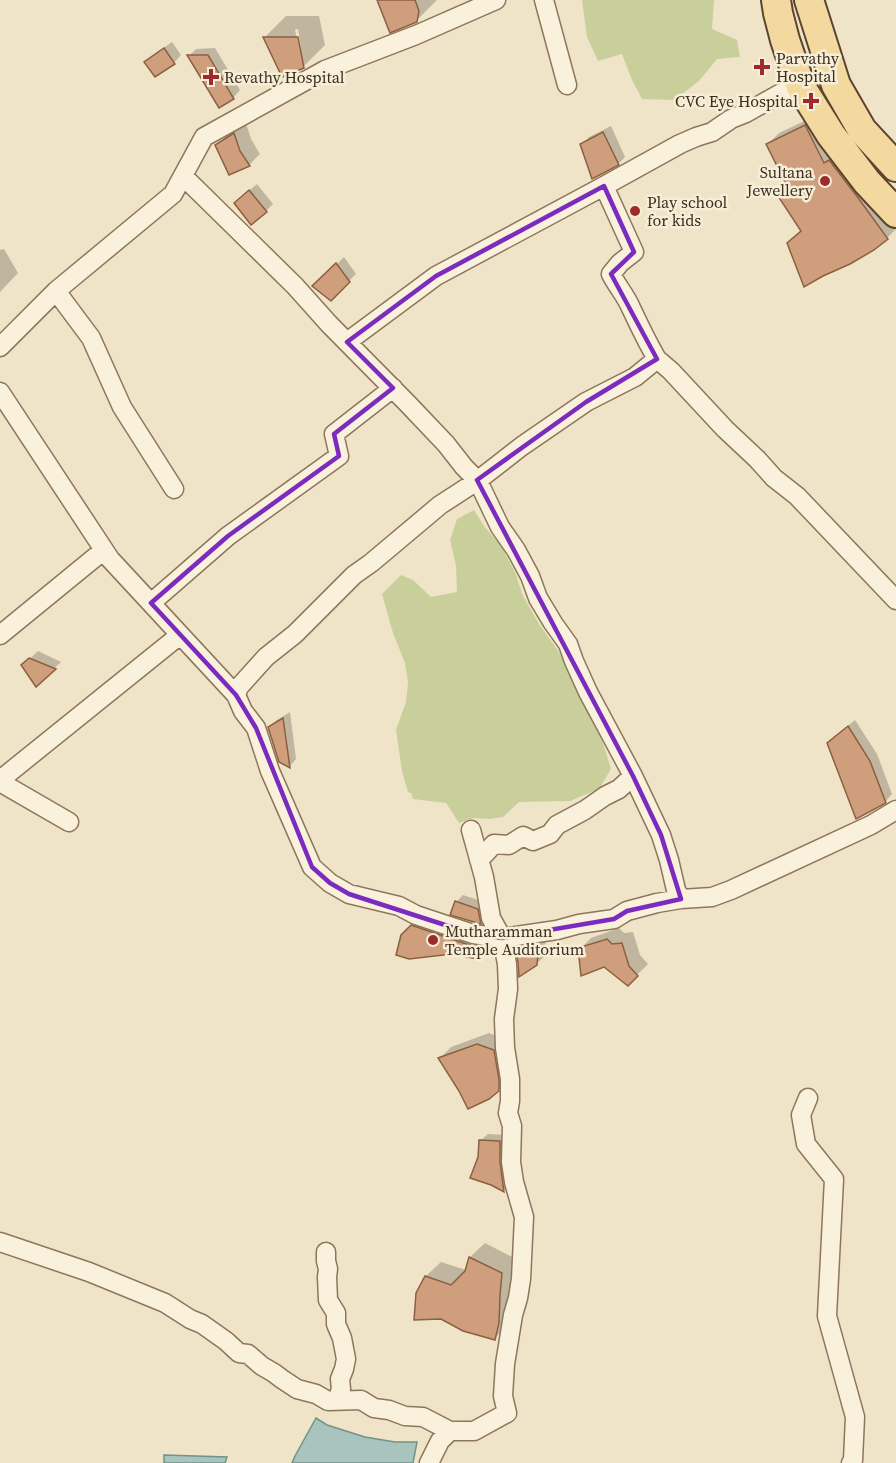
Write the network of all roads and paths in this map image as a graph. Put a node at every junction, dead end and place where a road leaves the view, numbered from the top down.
1 (496, 0) edge
2 (544, 0) edge
3 (776, 0) edge
4 (809, 0) edge
5 (567, 85) dead end
6 (801, 87) junction
7 (896, 167) edge
8 (183, 177) junction
9 (604, 186) junction
10 (896, 213) edge
11 (56, 291) junction
12 (347, 342) junction
13 (0, 347) edge
14 (657, 359) junction
15 (393, 388) junction
16 (0, 392) edge
17 (477, 481) junction
18 (174, 489) dead end
19 (104, 550) junction
20 (896, 600) edge
21 (151, 603) junction
22 (0, 635) edge
23 (180, 635) junction
24 (236, 695) junction
25 (633, 776) junction
26 (0, 781) edge
27 (896, 810) edge
28 (69, 822) dead end
29 (471, 830) dead end
30 (479, 860) junction
31 (681, 899) junction
32 (501, 938) junction
33 (808, 1098) dead end
34 (0, 1242) edge
35 (326, 1252) dead end
36 (337, 1400) junction
37 (450, 1431) junction
38 (429, 1463) edge
39 (851, 1463) edge

1 - 8 street
2 - 5 street
3 - 6 main road
4 - 7 main road
6 - 9 street
6 - 10 main road
8 - 11 street
8 - 12 street
9 - 12 street
9 - 14 street
11 - 13 street
11 - 18 street
12 - 15 street
14 - 17 street
14 - 20 street
15 - 17 street
15 - 21 street
16 - 19 street
17 - 24 street
17 - 25 street
19 - 21 street
19 - 22 street
21 - 23 street
23 - 24 street
23 - 26 street
24 - 32 street
25 - 30 street
25 - 31 street
26 - 28 street
27 - 31 street
29 - 30 street
30 - 32 street
31 - 32 street
32 - 37 street
33 - 39 street
34 - 36 street
35 - 36 street
36 - 37 street
37 - 38 street

